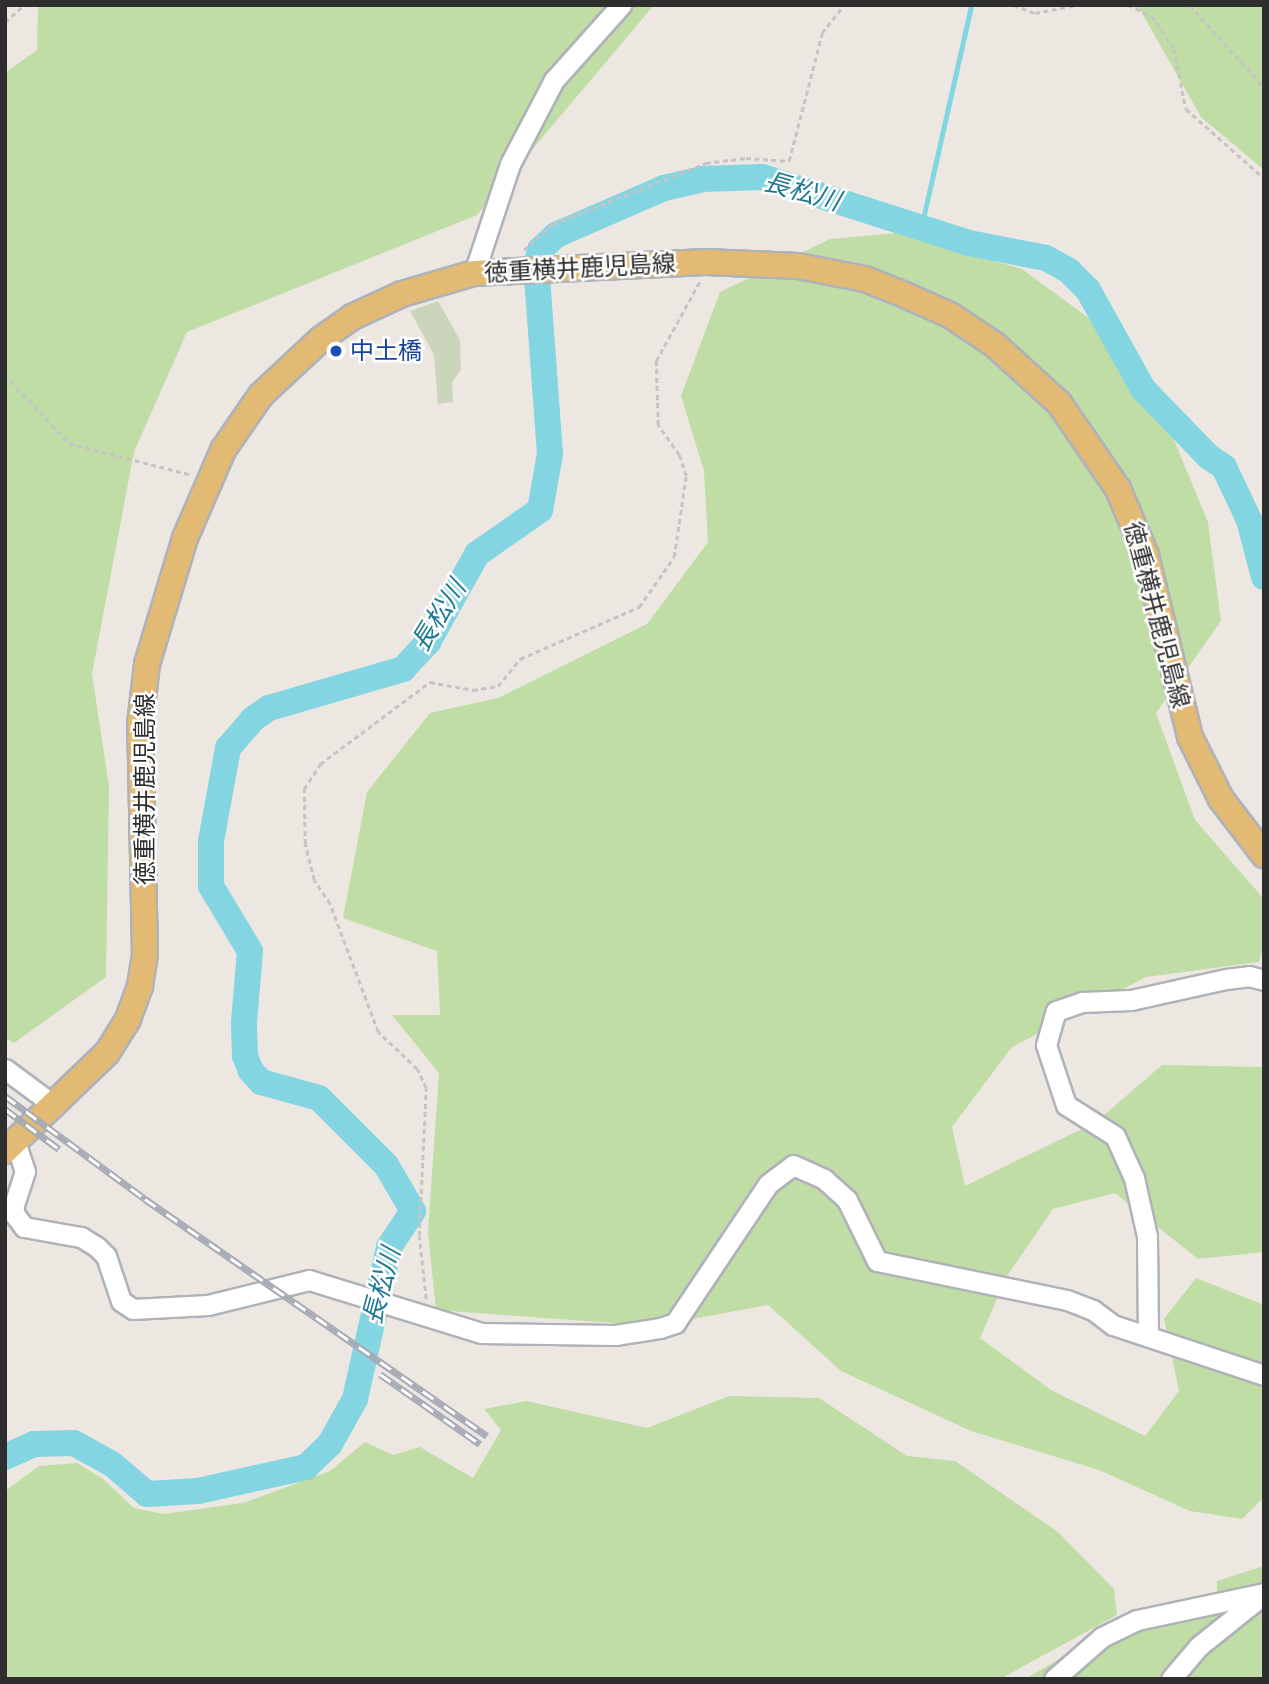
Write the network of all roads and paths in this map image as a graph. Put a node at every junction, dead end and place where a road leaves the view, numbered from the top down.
1 (24, 5) edge
2 (621, 5) edge
3 (844, 5) edge
4 (1013, 5) edge
5 (1076, 5) edge
6 (1128, 5) edge
7 (1190, 5) edge
8 (5, 22) edge
9 (1264, 88) edge
10 (1264, 178) edge
11 (706, 262) junction
12 (509, 268) junction
13 (474, 273) junction
14 (5, 375) edge
15 (208, 481) junction
16 (1264, 855) edge
17 (1264, 980) edge
18 (5, 1069) edge
19 (55, 1106) junction
20 (10, 1146) edge
21 (428, 1317) junction
22 (1148, 1335) junction
23 (1264, 1375) edge
24 (1264, 1594) edge
25 (1054, 1679) edge
26 (1171, 1679) edge

1 - 8 path
2 - 13 street
3 - 12 path
4 - 5 path
6 - 10 path
7 - 9 path
11 - 12 main road, 徳重横井鹿児島線
11 - 16 main road, 徳重横井鹿児島線
11 - 21 path
12 - 13 main road, 徳重横井鹿児島線
13 - 15 main road, 徳重横井鹿児島線
14 - 15 path
15 - 19 main road, 徳重横井鹿児島線
17 - 22 street
18 - 19 street
19 - 20 main road, 徳重横井鹿児島線
20 - 21 street
21 - 22 street
22 - 23 street
24 - 25 street
24 - 26 street

